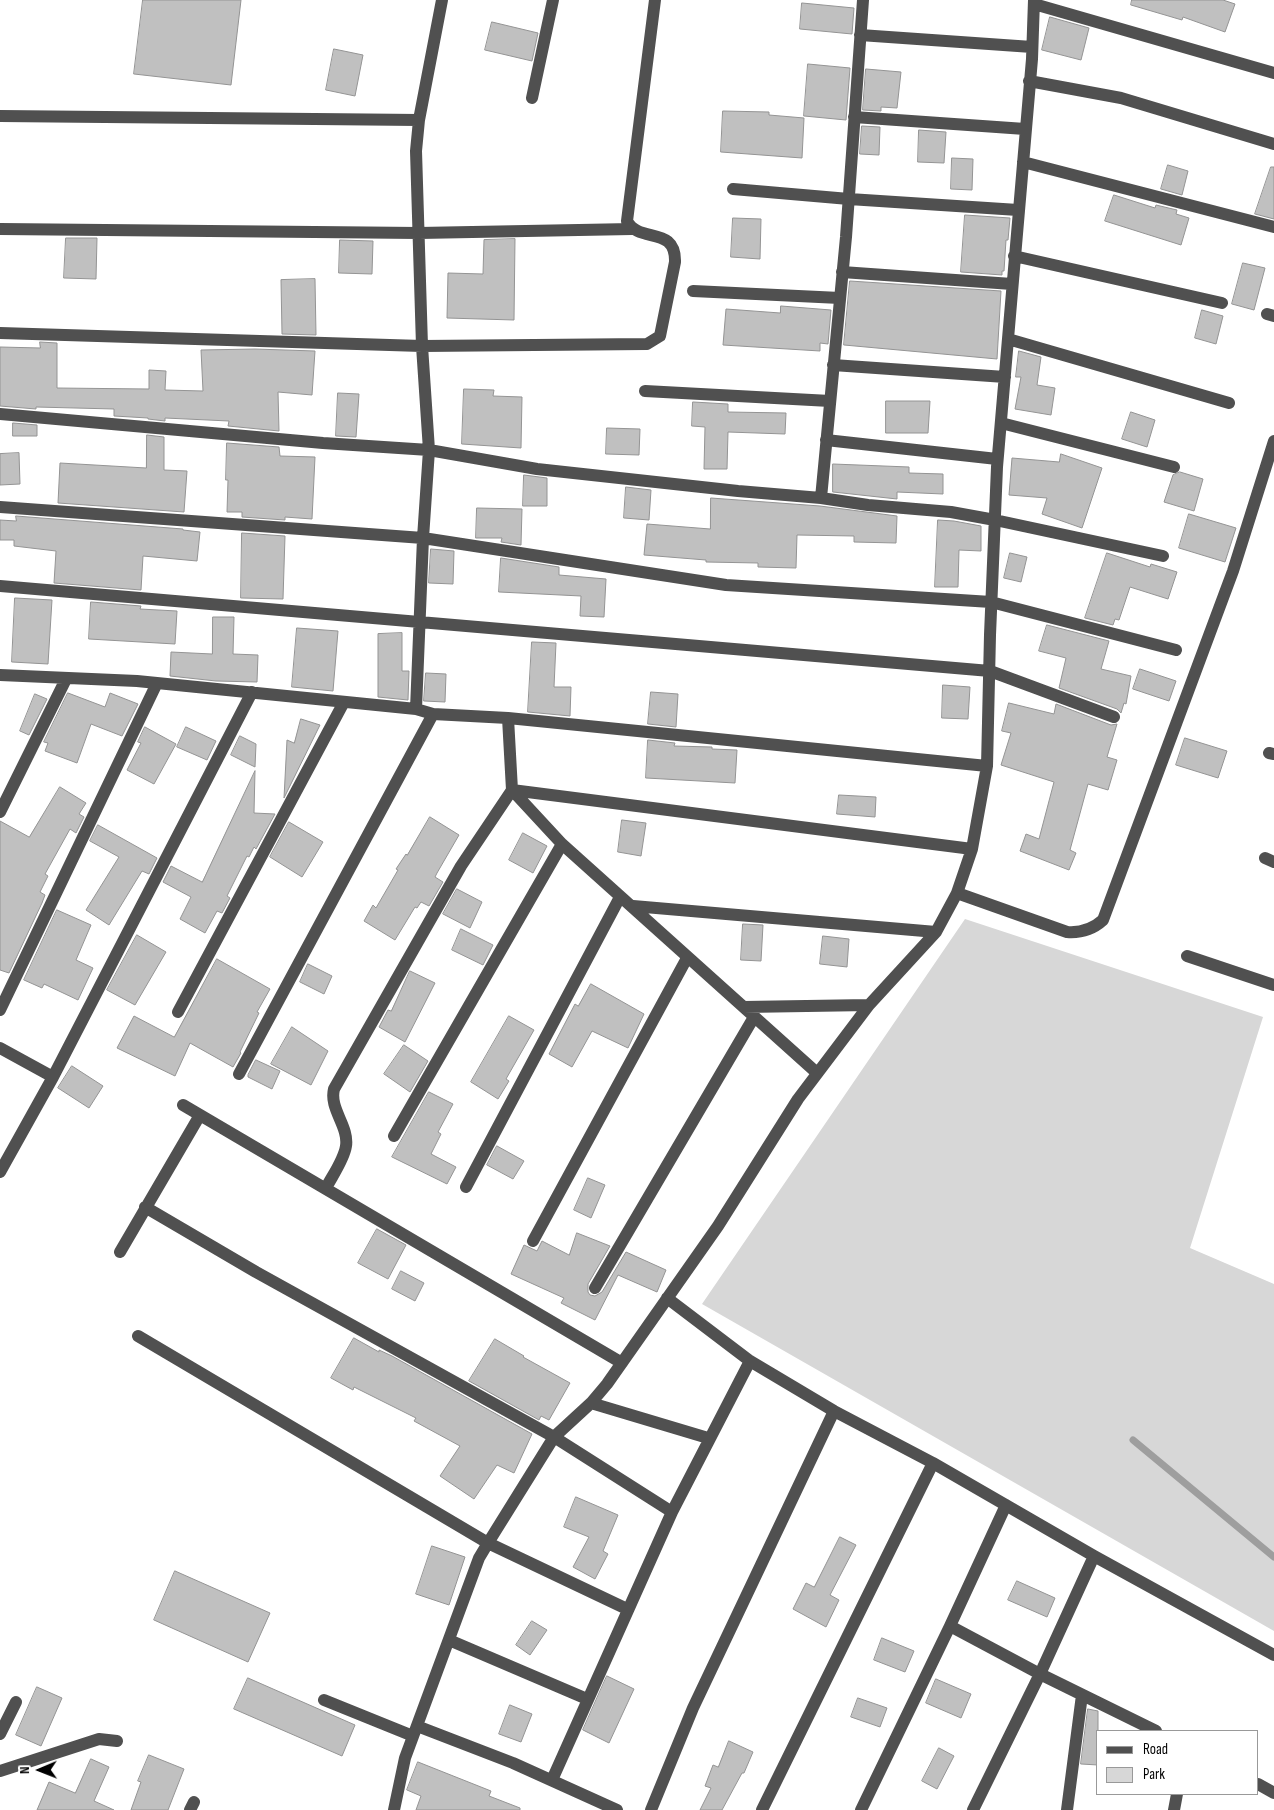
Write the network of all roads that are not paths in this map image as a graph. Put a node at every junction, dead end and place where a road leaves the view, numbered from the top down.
1 (442, 0) edge
2 (553, 0) edge
3 (655, 0) edge
4 (862, 0) edge
5 (1034, 2) edge
6 (860, 35) junction
7 (1032, 47) junction
8 (1274, 73) edge
9 (1029, 81) junction
10 (532, 98) dead end
11 (0, 116) edge
12 (854, 117) junction
13 (419, 120) junction
14 (1025, 129) junction
15 (1274, 144) edge
16 (1023, 162) junction
17 (733, 189) dead end
18 (849, 199) junction
19 (1018, 210) junction
20 (1274, 228) edge
21 (0, 229) edge
22 (632, 229) junction
23 (419, 233) junction
24 (1014, 256) junction
25 (842, 272) junction
26 (1012, 284) junction
27 (693, 291) dead end
28 (840, 298) junction
29 (1222, 303) dead end
30 (0, 333) edge
31 (1008, 339) junction
32 (422, 346) junction
33 (833, 365) junction
34 (1004, 378) junction
35 (645, 391) dead end
36 (830, 401) junction
37 (1229, 403) dead end
38 (0, 414) edge
39 (1001, 423) junction
40 (826, 440) junction
41 (1274, 441) edge
42 (429, 450) junction
43 (997, 459) junction
44 (1174, 467) dead end
45 (821, 498) junction
46 (0, 507) edge
47 (995, 520) junction
48 (423, 538) junction
49 (1163, 556) dead end
50 (0, 586) edge
51 (991, 602) junction
52 (421, 623) junction
53 (1176, 650) dead end
54 (990, 671) junction
55 (0, 675) edge
56 (66, 679) junction
57 (157, 683) junction
58 (252, 692) junction
59 (344, 702) junction
60 (416, 708) junction
61 (433, 714) junction
62 (1114, 717) dead end
63 (508, 718) junction
64 (987, 766) junction
65 (512, 790) junction
66 (0, 812) edge
67 (562, 844) junction
68 (972, 849) junction
69 (957, 893) junction
70 (620, 897) junction
71 (633, 906) junction
72 (936, 932) junction
73 (1187, 956) dead end
74 (687, 958) junction
75 (1274, 986) edge
76 (869, 1005) junction
77 (744, 1007) junction
78 (0, 1010) edge
79 (178, 1012) dead end
80 (754, 1017) junction
81 (0, 1048) edge
82 (817, 1073) junction
83 (239, 1074) dead end
84 (53, 1077) junction
85 (183, 1105) dead end
86 (200, 1115) junction
87 (394, 1136) dead end
88 (1, 1168) edge
89 (466, 1187) dead end
90 (326, 1188) junction
91 (145, 1207) junction
92 (533, 1241) dead end
93 (120, 1252) dead end
94 (595, 1288) dead end
95 (667, 1298) junction
96 (138, 1336) dead end
97 (750, 1360) junction
98 (622, 1363) junction
99 (591, 1403) junction
100 (834, 1411) junction
101 (554, 1437) junction
102 (708, 1438) junction
103 (934, 1463) junction
104 (1006, 1505) junction
105 (672, 1512) junction
106 (488, 1543) junction
107 (1094, 1556) junction
108 (628, 1609) junction
109 (950, 1626) junction
110 (449, 1640) junction
111 (1274, 1656) edge
112 (1040, 1674) junction
113 (1082, 1695) junction
114 (588, 1699) junction
115 (324, 1700) dead end
116 (16, 1702) dead end
117 (1154, 1730) edge
118 (415, 1731) junction
119 (0, 1734) edge
120 (117, 1741) dead end
121 (0, 1771) edge
122 (552, 1780) junction
123 (1259, 1784) edge
124 (1274, 1792) edge
125 (1177, 1795) edge
126 (394, 1810) edge
127 (617, 1810) edge
128 (651, 1810) edge
129 (762, 1810) edge
130 (861, 1810) edge
131 (973, 1810) edge
132 (1067, 1810) edge
133 (1174, 1810) edge

1 - 13 street
2 - 10 street
3 - 22 street
4 - 6 street
5 - 7 street
5 - 8 street
6 - 7 street
6 - 12 street
7 - 9 street
9 - 14 street
9 - 15 street
11 - 13 street
12 - 14 street
12 - 18 street
13 - 23 street
14 - 16 street
16 - 19 street
16 - 20 street
17 - 18 street
18 - 19 street
18 - 25 street
19 - 24 street
21 - 23 street
22 - 23 street
22 - 32 street
23 - 32 street
24 - 26 street
24 - 29 street
25 - 26 street
25 - 28 street
26 - 31 street
27 - 28 street
28 - 33 street
30 - 32 street
31 - 34 street
31 - 37 street
32 - 42 street
33 - 34 street
33 - 36 street
34 - 39 street
35 - 36 street
36 - 40 street
38 - 42 street
39 - 43 street
39 - 44 street
40 - 43 street
40 - 45 street
41 - 69 street
42 - 45 street
42 - 48 street
43 - 47 street
45 - 47 street
46 - 48 street
47 - 49 street
47 - 51 street
48 - 51 street
48 - 52 street
50 - 52 street
51 - 53 street
51 - 54 street
52 - 54 street
52 - 60 street
54 - 62 street
54 - 64 street
55 - 56 street
56 - 57 street
56 - 66 street
57 - 58 street
57 - 78 street
58 - 59 street
58 - 84 street
59 - 60 street
59 - 79 street
60 - 61 street
61 - 63 street
61 - 83 street
63 - 64 street
63 - 65 street
64 - 68 street
65 - 67 street
65 - 68 street
65 - 90 street
67 - 70 street
67 - 87 street
68 - 69 street
69 - 72 street
70 - 71 street
70 - 89 street
71 - 72 street
71 - 74 street
72 - 76 street
73 - 75 street
74 - 77 street
74 - 92 street
76 - 77 street
76 - 82 street
77 - 80 street
80 - 82 street
80 - 94 street
81 - 84 street
82 - 95 street
84 - 88 street
85 - 86 street
86 - 90 street
86 - 91 street
90 - 98 street
91 - 93 street
91 - 101 street
95 - 97 street
95 - 98 street
96 - 106 street
97 - 100 street
97 - 102 street
98 - 99 street
99 - 101 street
99 - 102 street
100 - 103 street
100 - 128 street
101 - 105 street
101 - 106 street
102 - 105 street
103 - 104 street
103 - 129 street
104 - 107 street
104 - 109 street
105 - 108 street
106 - 108 street
106 - 110 street
107 - 111 street
107 - 112 street
108 - 114 street
109 - 112 street
109 - 130 street
110 - 114 street
110 - 118 street
112 - 113 street
112 - 131 street
113 - 117 street
113 - 132 street
114 - 122 street
115 - 118 street
116 - 119 street
118 - 122 street
118 - 126 street
120 - 121 street
122 - 127 street
123 - 124 street
125 - 133 street

